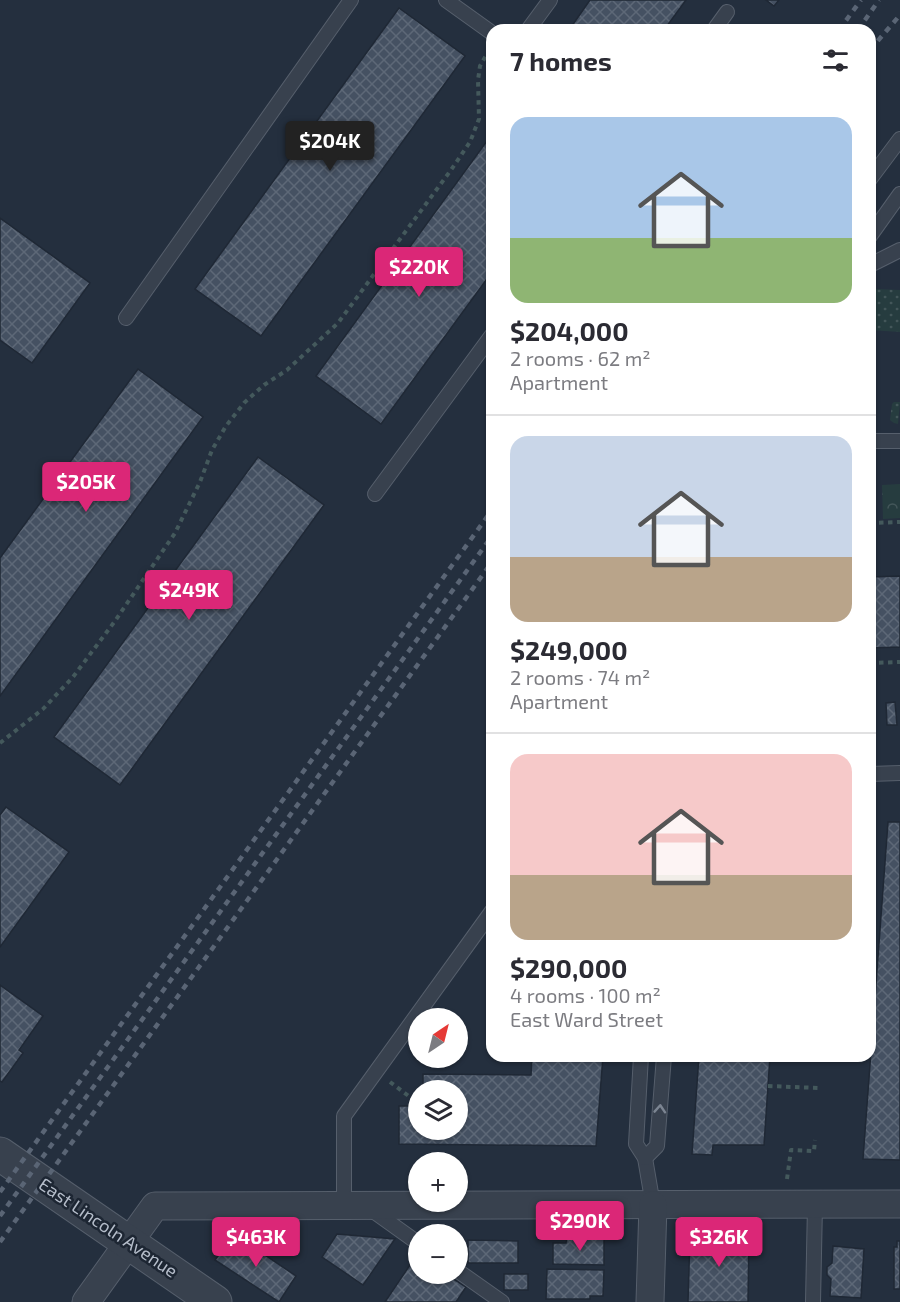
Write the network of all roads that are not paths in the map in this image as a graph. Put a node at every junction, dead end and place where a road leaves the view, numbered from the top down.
1 (351, 0) edge
2 (446, 0) edge
3 (550, 0) edge
4 (727, 12) dead end
5 (532, 24) edge
6 (718, 24) edge
7 (486, 29) edge
8 (900, 138) edge
9 (876, 171) edge
10 (900, 194) edge
11 (876, 228) edge
12 (900, 250) edge
13 (876, 262) edge
14 (126, 318) dead end
15 (486, 343) edge
16 (876, 441) edge
17 (900, 441) edge
18 (375, 494) dead end
19 (900, 773) edge
20 (876, 774) edge
21 (486, 919) edge
22 (641, 1062) edge
23 (664, 1062) edge
24 (0, 1154) edge
25 (645, 1158) junction
26 (815, 1204) junction
27 (900, 1204) edge
28 (653, 1205) junction
29 (355, 1206) junction
30 (408, 1238) edge
31 (128, 1242) junction
32 (468, 1278) edge
33 (86, 1302) edge
34 (215, 1302) edge
35 (502, 1302) edge
36 (650, 1302) edge
37 (813, 1302) edge

1 - 14 lane
2 - 7 lane
3 - 5 lane
4 - 6 lane
8 - 9 lane
10 - 11 lane
12 - 13 lane
15 - 18 lane
16 - 17 lane
19 - 20 lane
21 - 29 lane
22 - 25 lane
25 -> 23 lane
24 - 31 street, East Lincoln Avenue
25 - 28 lane
26 - 27 street
26 - 28 street
26 - 37 lane
28 - 29 street
28 - 36 street
29 - 30 lane
29 - 31 street
31 - 33 street
31 - 34 street, East Lincoln Avenue
32 - 35 lane

